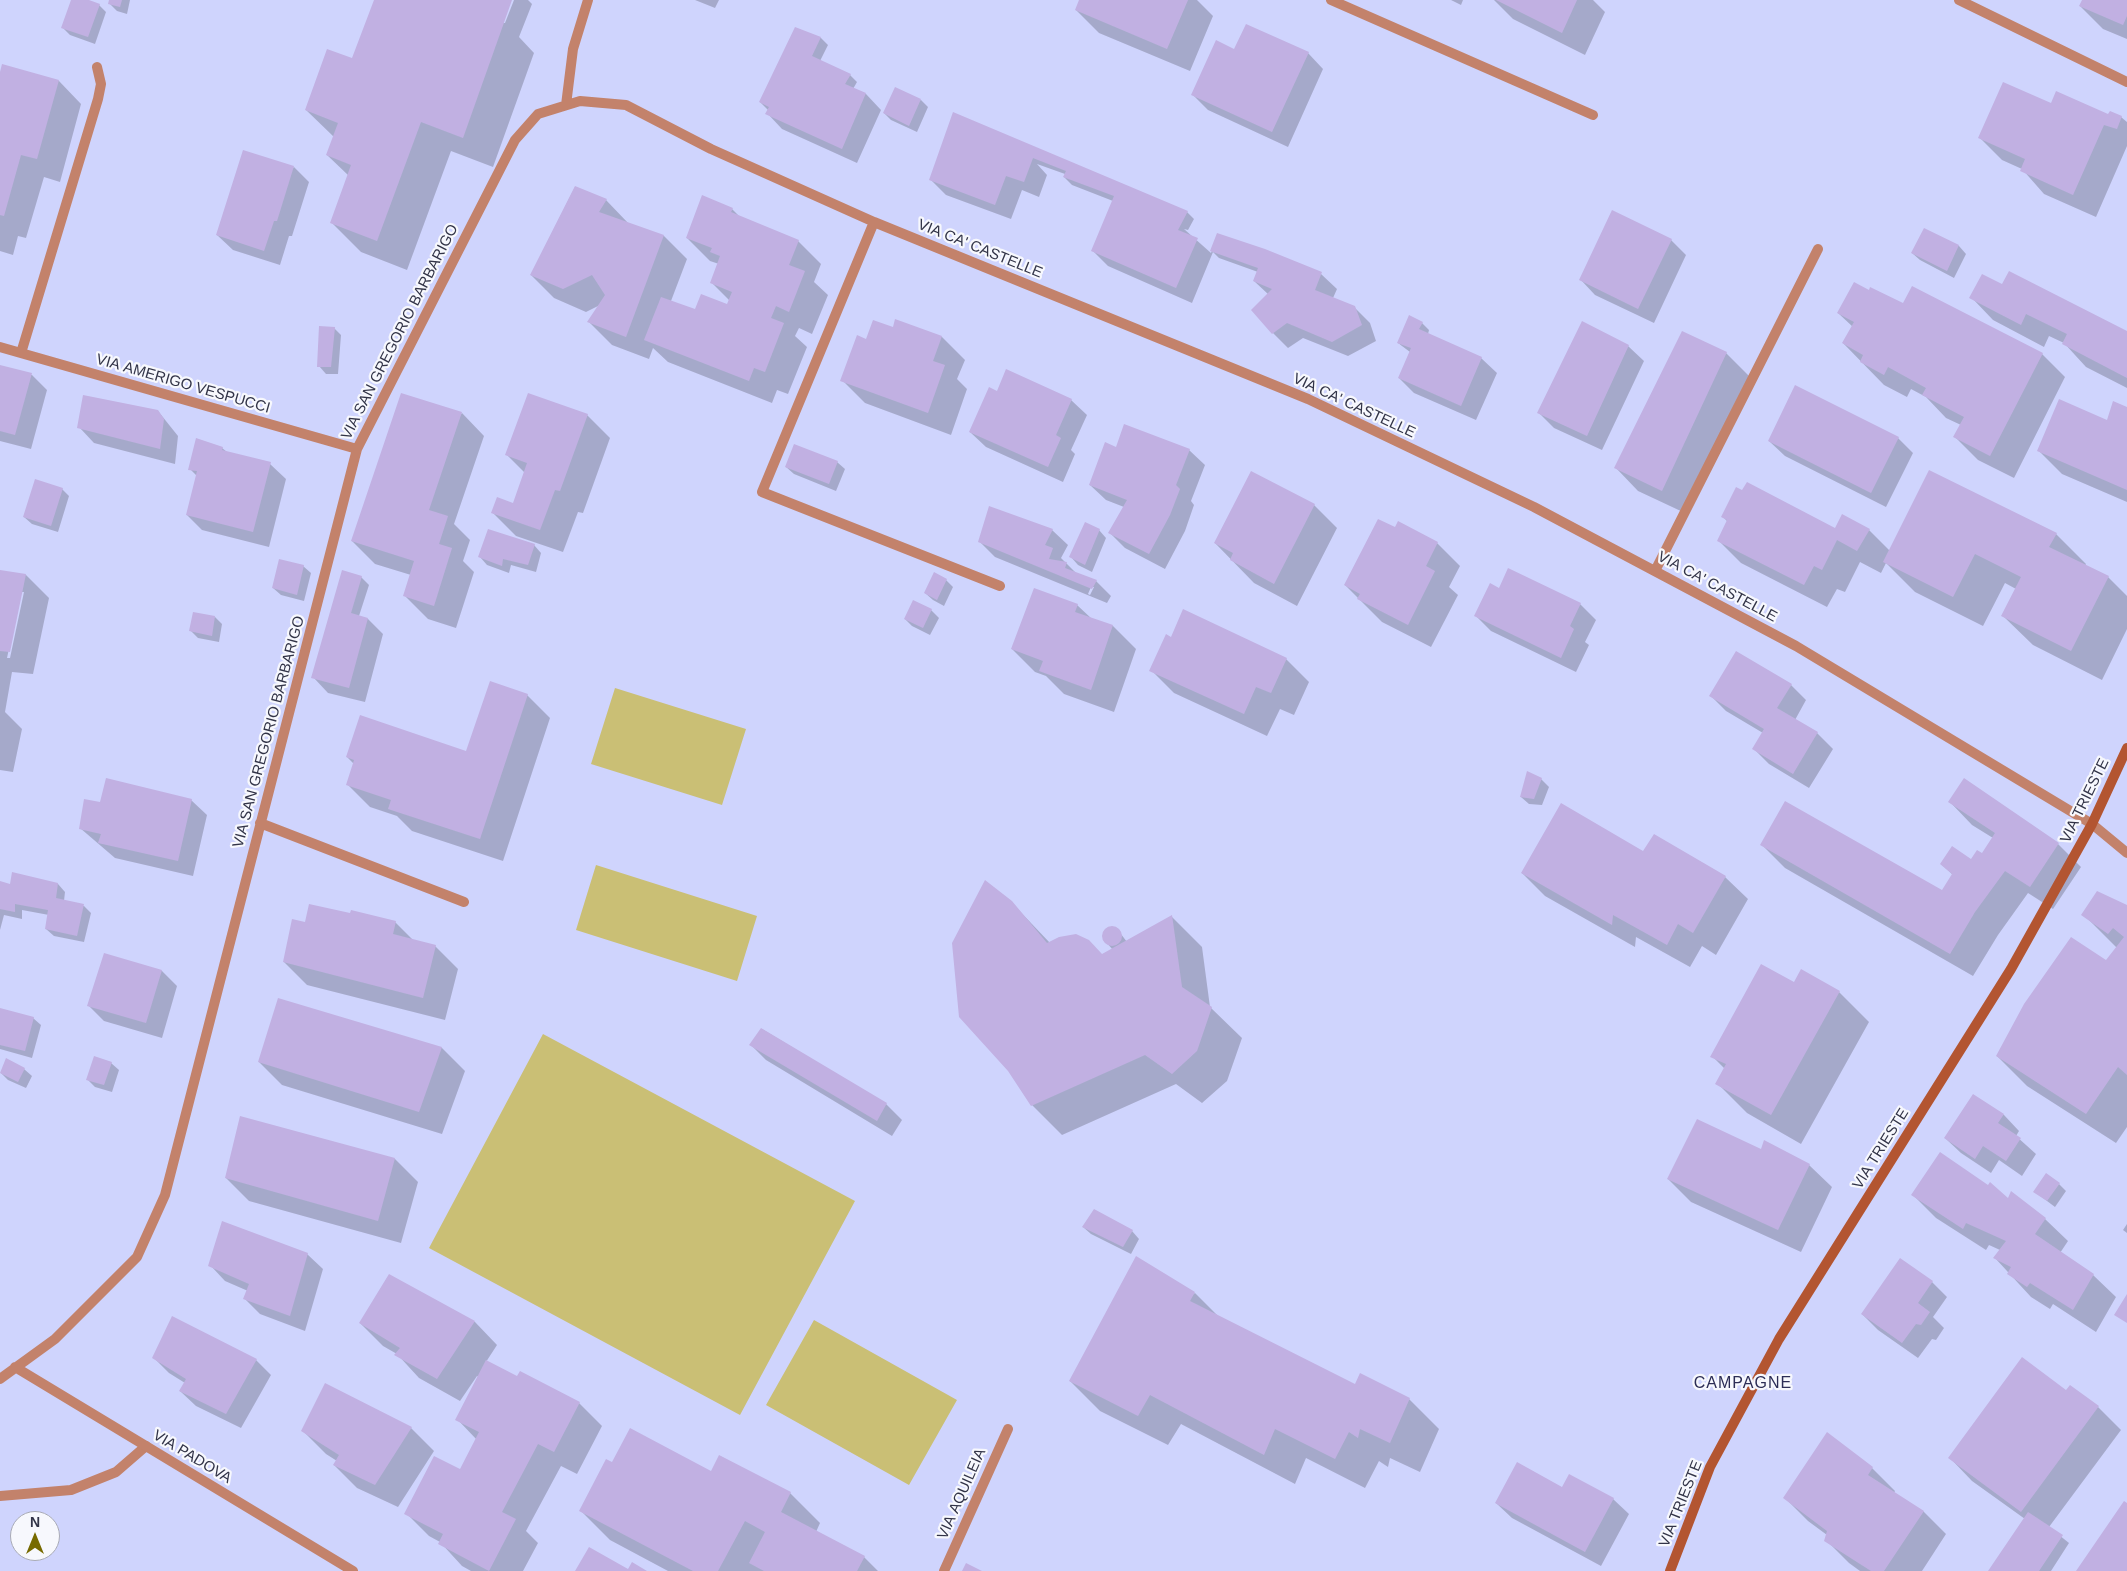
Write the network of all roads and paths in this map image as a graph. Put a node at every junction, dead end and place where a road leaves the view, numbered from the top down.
1 (588, 0) edge
2 (1331, 0) edge
3 (1960, 0) edge
4 (97, 67) dead end
5 (2127, 82) edge
6 (566, 105) junction
7 (1593, 115) dead end
8 (874, 222) junction
9 (1818, 249) dead end
10 (0, 347) edge
11 (21, 353) junction
12 (357, 449) junction
13 (1655, 571) junction
14 (1000, 586) dead end
15 (2127, 748) edge
16 (260, 823) junction
17 (2092, 824) junction
18 (2127, 853) edge
19 (464, 902) dead end
20 (15, 1367) junction
21 (0, 1379) edge
22 (1008, 1429) dead end
23 (146, 1446) junction
24 (0, 1496) edge
25 (353, 1571) edge
26 (944, 1571) edge
27 (1670, 1571) edge

1 - 6 street
2 - 7 street
3 - 5 street
4 - 11 street
6 - 8 street, VIA CA' CASTELLE
6 - 12 street, VIA SAN GREGORIO BARBARIGO
8 - 13 street, VIA CA' CASTELLE
8 - 14 street
9 - 13 street
10 - 11 street, VIA AMERIGO VESPUCCI
11 - 12 street, VIA AMERIGO VESPUCCI
12 - 16 street, VIA SAN GREGORIO BARBARIGO
13 - 17 street, VIA CA' CASTELLE
15 - 17 street, VIA TRIESTE
16 - 19 street
16 - 20 street, VIA SAN GREGORIO BARBARIGO
17 - 18 street, VIA CA' CASTELLE
17 - 27 street, VIA TRIESTE
20 - 21 street, VIA SAN GREGORIO BARBARIGO
20 - 23 street, VIA PADOVA
22 - 26 street, VIA AQUILEIA
23 - 24 street
23 - 25 street, VIA PADOVA

